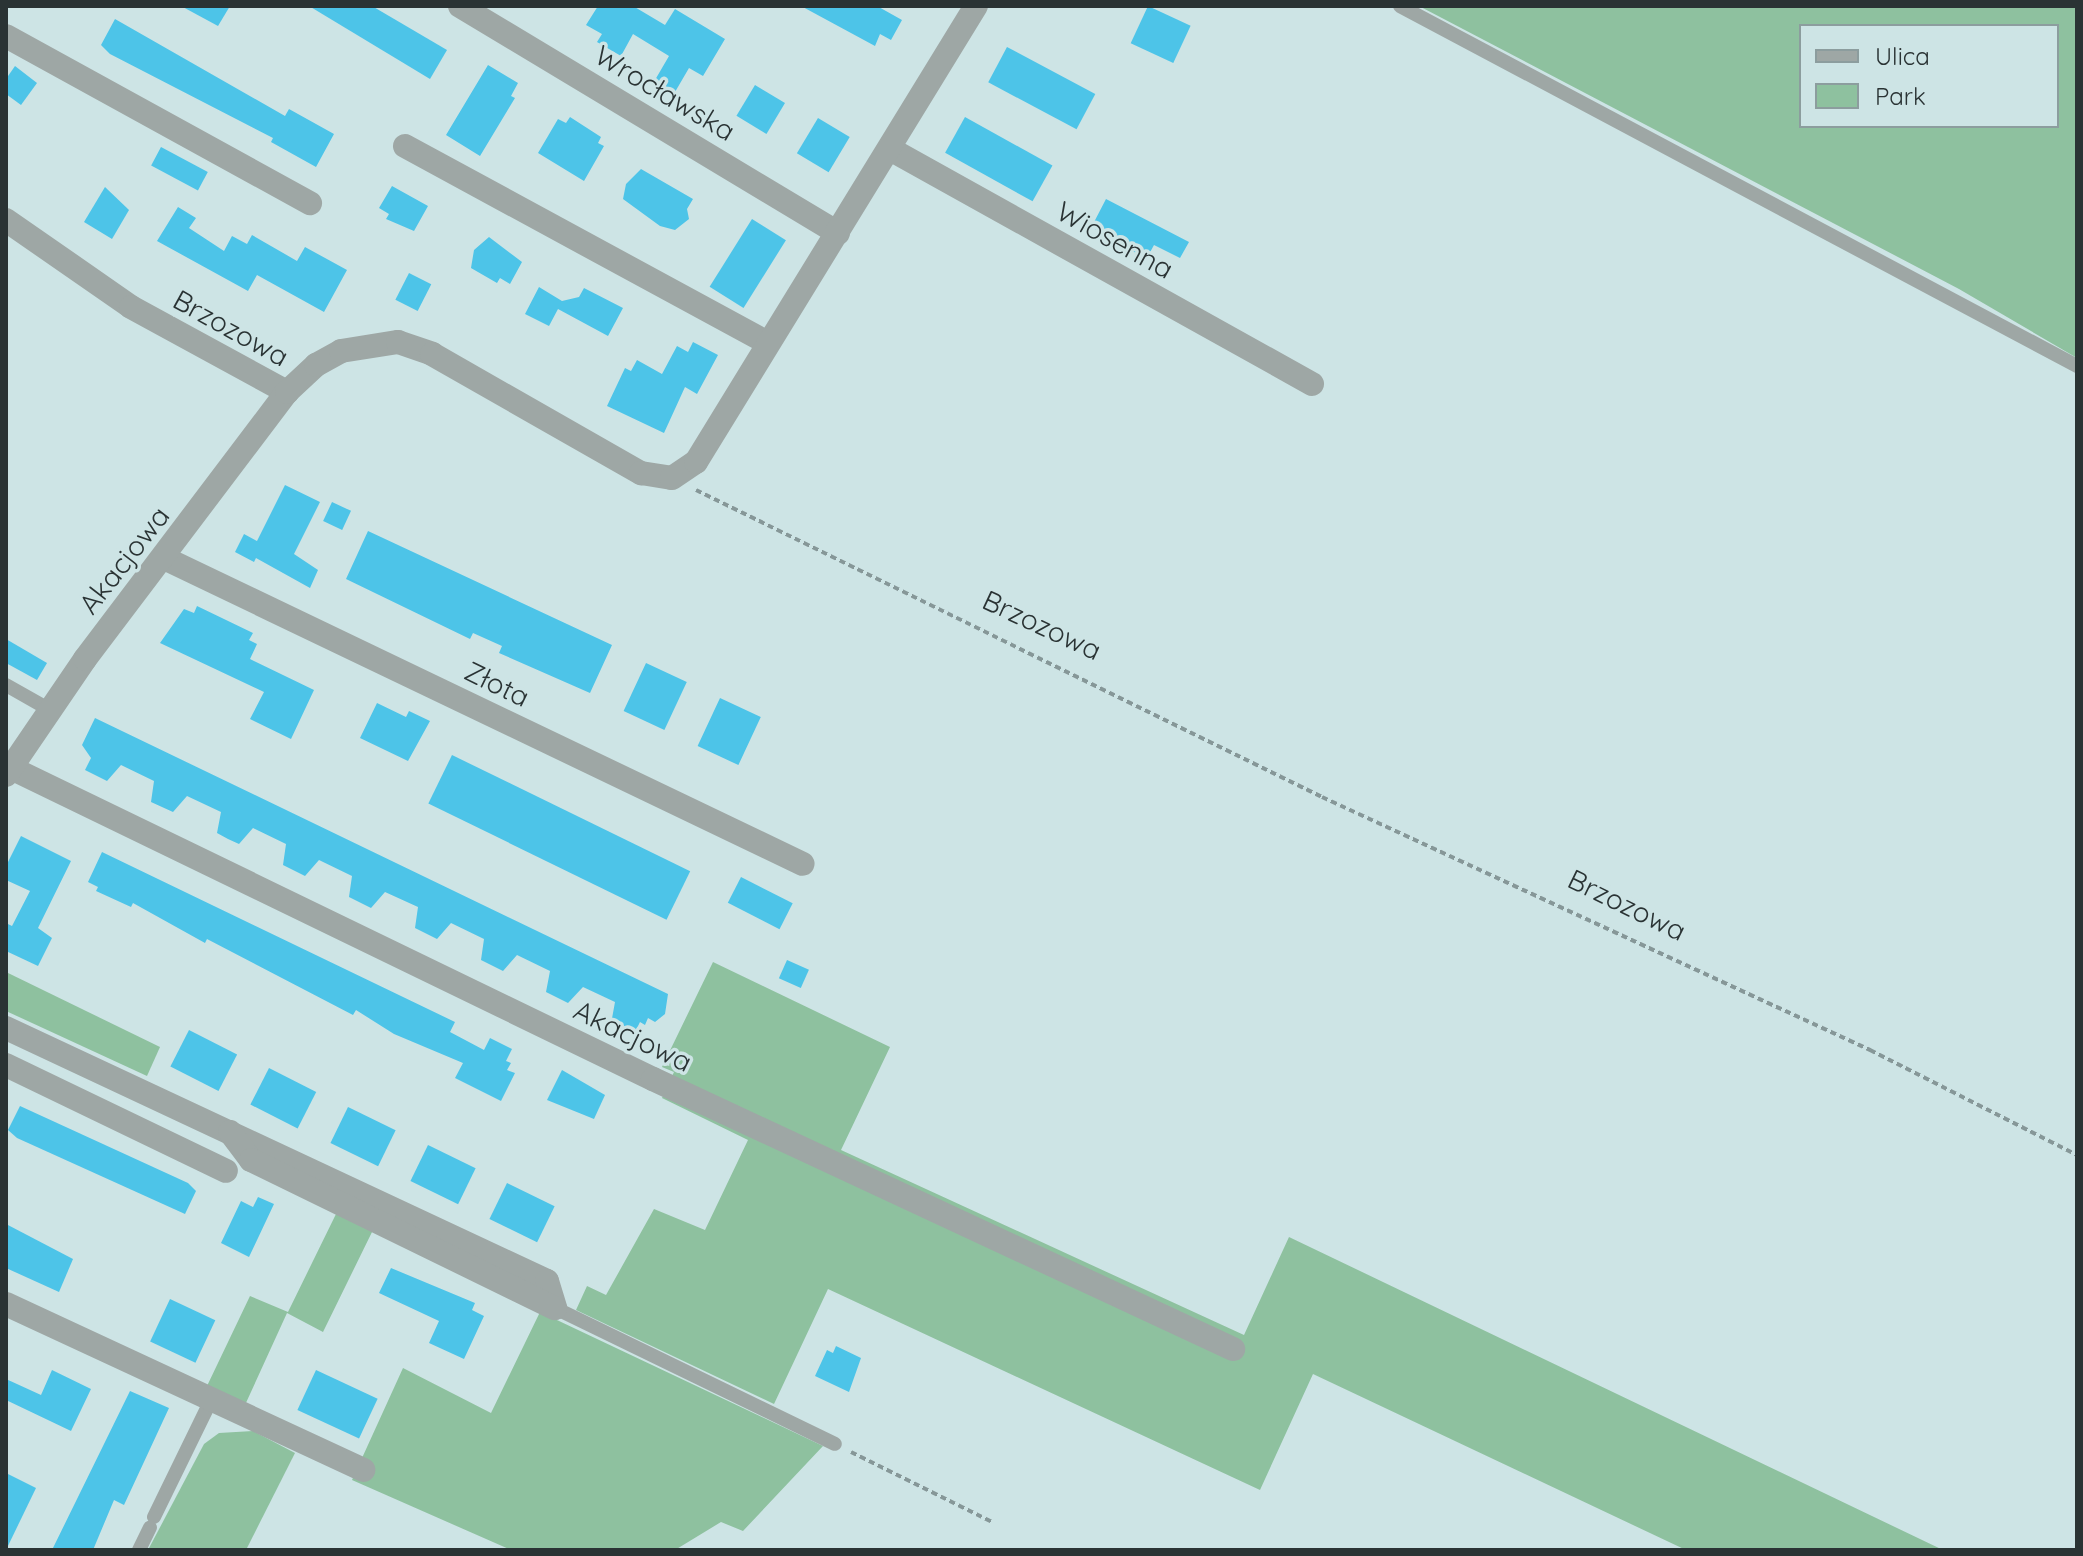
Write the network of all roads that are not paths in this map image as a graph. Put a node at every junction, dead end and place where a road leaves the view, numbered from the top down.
1 (460, 6) edge
2 (1400, 6) edge
3 (969, 8) edge
4 (6, 36) edge
5 (405, 146) dead end
6 (890, 149) junction
7 (310, 203) dead end
8 (6, 220) edge
9 (838, 233) junction
10 (768, 343) junction
11 (2077, 366) edge
12 (1312, 384) dead end
13 (287, 392) junction
14 (164, 558) junction
15 (6, 685) edge
16 (50, 710) junction
17 (9, 771) edge
18 (803, 864) dead end
19 (6, 1028) edge
20 (6, 1065) edge
21 (226, 1171) dead end
22 (6, 1304) edge
23 (555, 1308) joint
24 (1233, 1349) dead end
25 (212, 1398) junction
26 (835, 1444) road end
27 (363, 1470) dead end
28 (139, 1550) edge

1 - 9 street, Wrocławska
2 - 11 lane
3 - 6 street
4 - 7 street
5 - 10 street
6 - 9 street
6 - 12 street, Wiosenna
8 - 13 street, Brzozowa
9 - 10 street
10 - 13 street, Brzozowa
13 - 14 street, Akacjowa
14 - 16 street, Akacjowa
14 - 18 street, Złota
15 - 16 lane
16 - 17 street, Akacjowa
17 - 24 street, Akacjowa
19 - 23 street
20 - 21 street
22 - 25 street
23 - 26 lane
25 - 27 street
25 - 28 lane

